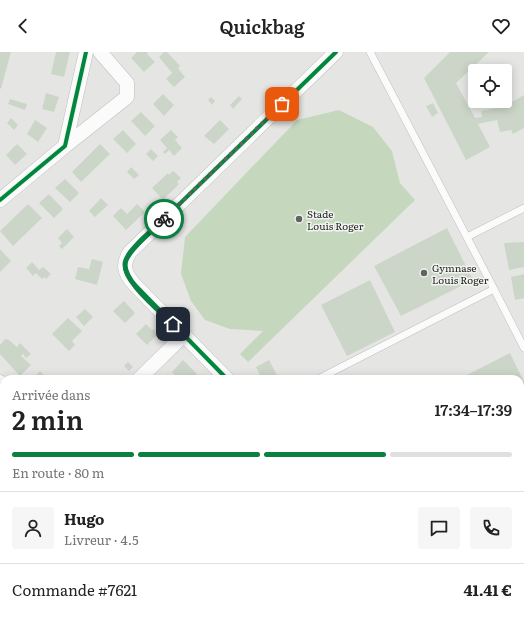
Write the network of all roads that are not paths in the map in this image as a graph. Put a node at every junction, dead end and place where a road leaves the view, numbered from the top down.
1 (86, 52) edge
2 (100, 52) edge
3 (336, 52) edge
4 (370, 52) edge
5 (65, 146) junction
6 (0, 200) edge
7 (524, 208) edge
8 (467, 237) junction
9 (494, 289) junction
10 (184, 335) junction
11 (524, 348) edge
12 (143, 375) edge
13 (223, 375) edge
14 (326, 375) edge

1 - 5 street
2 - 5 street
3 - 10 street
4 - 8 lane
5 - 6 street
7 - 8 lane
8 - 9 lane
9 - 11 lane
9 - 14 lane
10 - 12 street
10 - 13 street

